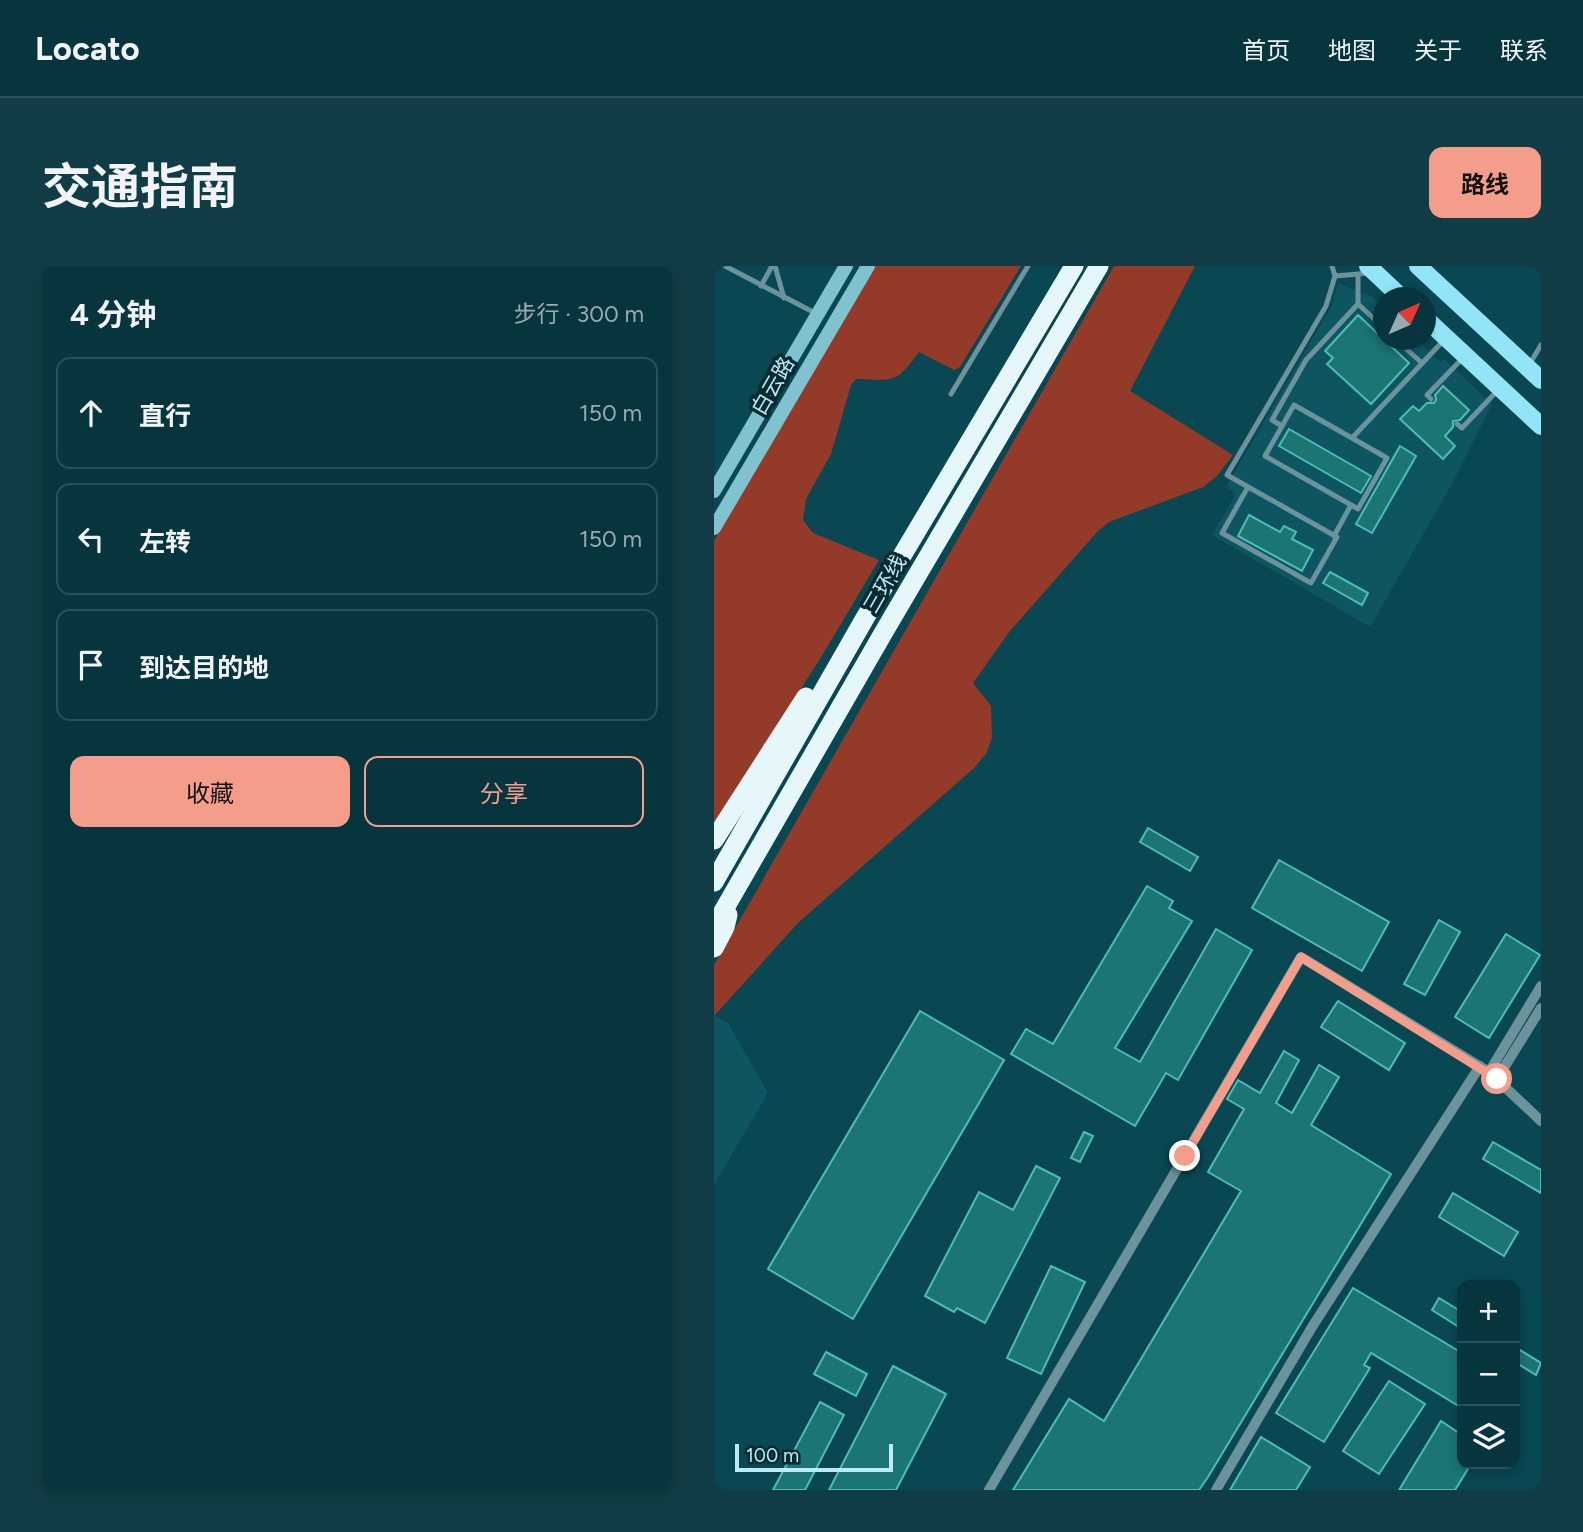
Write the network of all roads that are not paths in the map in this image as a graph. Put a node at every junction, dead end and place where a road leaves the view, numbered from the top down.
1 (724, 266) edge
2 (773, 266) edge
3 (846, 266) edge
4 (868, 266) edge
5 (1028, 266) edge
6 (1074, 266) edge
7 (1099, 266) edge
8 (1332, 266) edge
9 (1418, 266) edge
10 (1367, 271) edge
11 (1335, 276) junction
12 (761, 286) junction
13 (1388, 287) edge
14 (784, 298) junction
15 (1358, 304) junction
16 (818, 315) junction
17 (1373, 318) edge
18 (1436, 329) edge
19 (1445, 338) junction
20 (1541, 345) edge
21 (1407, 350) edge
22 (1465, 356) junction
23 (1422, 363) junction
24 (1527, 367) junction
25 (1541, 380) edge
26 (1500, 389) junction
27 (951, 394) dead end
28 (1431, 399) dead end
29 (1457, 424) dead end
30 (1282, 426) junction
31 (1541, 426) edge
32 (1352, 438) junction
33 (1248, 487) junction
34 (714, 491) edge
35 (1352, 505) junction
36 (714, 528) edge
37 (1334, 536) junction
38 (842, 657) junction
39 (714, 840) edge
40 (714, 881) edge
41 (734, 890) junction
42 (714, 927) edge
43 (714, 948) edge
44 (1541, 986) edge
45 (1541, 1008) edge
46 (1489, 1072) junction
47 (1541, 1121) edge
48 (989, 1490) edge
49 (1216, 1490) edge

1 - 12 lane
2 - 12 lane
2 - 14 lane
3 - 16 street, 白云路
4 - 36 street, 白云路
5 - 27 lane
6 - 38 highway, 三环线
7 - 41 highway, 三环线
8 - 11 lane
9 - 24 main road
10 - 11 lane
10 - 13 main road
10 - 15 lane
11 - 33 lane
12 - 14 lane
14 - 16 lane
15 - 17 lane
15 - 30 lane
16 - 34 street, 白云路
18 - 19 main road
19 - 22 main road
19 - 23 lane
20 - 24 lane
21 - 23 lane
22 - 26 main road
22 - 28 lane
23 - 32 lane
24 - 25 main road
26 - 29 lane
26 - 31 main road
30 - 32 lane
30 - 35 lane
32 - 35 lane
33 - 37 lane
33 - 37 lane
35 - 37 lane
38 - 39 highway
38 - 40 highway, 三环线
41 - 42 highway, 三环线
41 - 43 highway
44 - 46 street
45 - 46 street
46 - 47 street
46 - 48 street
46 - 49 street

